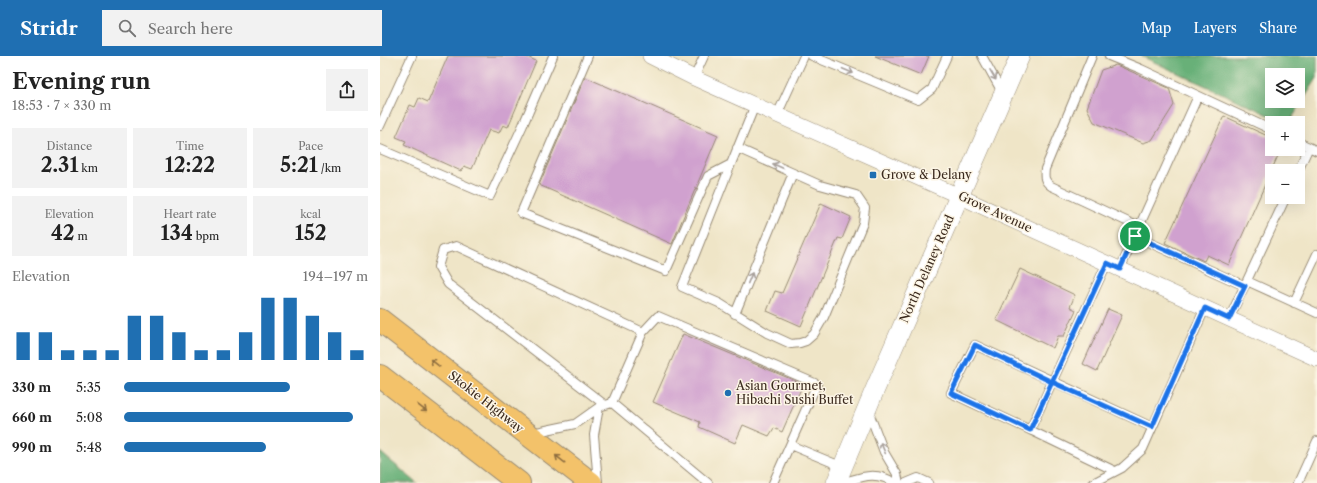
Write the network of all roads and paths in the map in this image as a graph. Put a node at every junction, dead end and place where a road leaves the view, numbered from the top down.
1 (412, 56) edge
2 (553, 56) edge
3 (588, 56) edge
4 (651, 56) edge
5 (704, 56) edge
6 (804, 56) edge
7 (812, 56) edge
8 (947, 56) edge
9 (982, 56) edge
10 (1020, 56) edge
11 (1092, 56) edge
12 (1108, 56) edge
13 (694, 78) junction
14 (1004, 94) junction
15 (1198, 96) junction
16 (755, 105) junction
17 (777, 115) junction
18 (380, 126) edge
19 (1265, 127) edge
20 (1305, 146) edge
21 (1308, 147) junction
22 (737, 148) junction
23 (380, 149) edge
24 (1317, 151) edge
25 (731, 164) junction
26 (1301, 164) edge
27 (793, 173) junction
28 (960, 196) junction
29 (1283, 204) edge
30 (1139, 227) junction
31 (1135, 236) junction
32 (1317, 254) edge
33 (1114, 266) junction
34 (1246, 284) junction
35 (1294, 303) junction
36 (1205, 308) junction
37 (1317, 313) edge
38 (735, 314) junction
39 (1229, 319) junction
40 (380, 320) edge
41 (643, 332) junction
42 (1317, 360) edge
43 (380, 376) edge
44 (1052, 382) junction
45 (605, 405) junction
46 (867, 408) junction
47 (1152, 427) junction
48 (1030, 430) junction
49 (527, 434) junction
50 (1317, 441) edge
51 (790, 445) junction
52 (1115, 471) junction
53 (840, 478) edge
54 (519, 483) edge
55 (591, 483) edge
56 (598, 483) edge
57 (708, 483) edge
58 (773, 483) edge
59 (895, 483) edge
60 (899, 483) edge
61 (906, 483) edge
62 (929, 483) edge
63 (1093, 483) edge
64 (1298, 483) edge

1 - 18 lane
2 - 23 lane
3 - 25 lane
4 - 13 street, Grove Avenue
5 - 13 lane
6 - 17 lane
7 -> 8 lane
9 -> 14 lane
10 - 14 street, North Delaney Road
11 - 30 lane
12 - 15 lane
13 - 16 street, Grove Avenue
14 - 28 street, North Delaney Road
15 - 19 lane
15 - 30 lane
16 - 17 street, Grove Avenue
16 - 22 lane
17 - 28 street, Grove Avenue
20 - 21 lane
21 - 24 lane
21 - 26 lane
22 - 25 lane
27 -> 22 lane
25 - 38 lane
38 -> 27 lane
27 - 38 lane
28 - 33 street, Grove Avenue
28 - 46 street, North Delaney Road
29 - 34 lane
30 - 31 lane
31 - 33 lane
31 - 34 lane
32 - 35 lane
33 - 36 street, Grove Avenue
33 - 44 lane
34 - 35 lane
34 - 39 lane
35 - 37 lane
36 - 39 street, Grove Avenue
36 - 47 lane
39 - 42 street, Grove Avenue
49 -> 40 highway, Skokie Highway
41 - 45 lane
41 - 45 lane
41 - 51 lane
43 -> 54 highway
44 - 47 lane
44 - 48 lane
44 - 48 lane
45 - 49 lane
45 - 56 lane
45 - 57 lane
46 - 53 street, North Delaney Road
60 -> 46 lane
47 - 52 lane
48 - 52 lane
55 -> 49 highway, Skokie Highway
50 - 64 lane
51 - 53 lane
51 - 58 lane
52 - 63 lane
53 - 59 lane
61 - 62 lane

